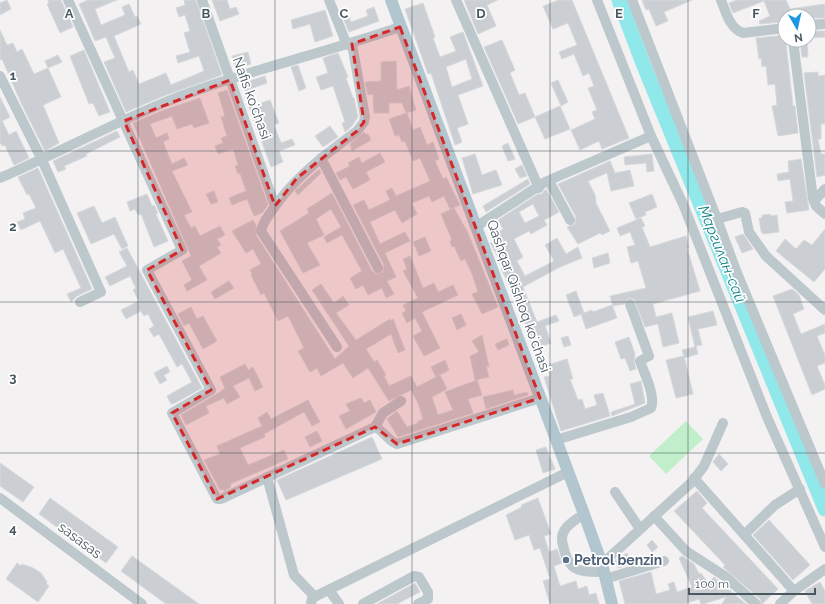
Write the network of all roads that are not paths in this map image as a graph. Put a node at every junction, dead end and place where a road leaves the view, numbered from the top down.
1 (68, 0) edge
2 (202, 0) edge
3 (329, 0) edge
4 (391, 0) edge
5 (456, 0) edge
6 (597, 0) edge
7 (632, 0) edge
8 (721, 0) edge
9 (400, 27) junction
10 (777, 29) edge
11 (350, 44) junction
12 (794, 48) edge
13 (0, 76) edge
14 (230, 80) junction
15 (124, 121) junction
16 (651, 136) junction
17 (321, 158) junction
18 (42, 160) junction
19 (0, 178) edge
20 (549, 181) junction
21 (539, 188) junction
22 (825, 189) edge
23 (814, 201) junction
24 (275, 206) junction
25 (825, 214) edge
26 (570, 220) dead end
27 (717, 220) junction
28 (477, 226) junction
29 (378, 268) dead end
30 (80, 302) dead end
31 (630, 304) dead end
32 (825, 310) edge
33 (337, 347) dead end
34 (540, 398) junction
35 (401, 401) dead end
36 (723, 423) dead end
37 (375, 427) junction
38 (556, 440) junction
39 (568, 472) junction
40 (268, 477) junction
41 (694, 478) junction
42 (825, 484) edge
43 (800, 490) junction
44 (615, 492) dead end
45 (0, 498) edge
46 (584, 514) junction
47 (654, 516) junction
48 (640, 529) junction
49 (745, 534) junction
50 (825, 547) edge
51 (664, 561) dead end
52 (825, 569) edge
53 (604, 571) junction
54 (329, 590) junction
55 (794, 591) junction
56 (313, 600) edge
57 (142, 604) edge
58 (339, 604) edge
59 (363, 604) edge
60 (418, 604) edge
61 (612, 604) edge
62 (756, 604) edge
63 (780, 604) edge

1 - 15 street
2 - 14 street, Nafis koʻchasi
3 - 11 street
4 - 9 main road, Qashqar Qishloq koʻchasi
5 - 21 street
6 - 16 street
7 - 27 street
8 - 10 street
9 - 11 street
9 - 28 main road, Qashqar Qishloq koʻchasi
11 - 14 street
11 - 17 street
12 - 23 street
13 - 18 street
14 - 15 street
14 - 24 street, Nafis koʻchasi
15 - 18 street
15 - 40 street
16 - 20 street
16 - 43 street
17 - 24 street
17 - 29 street
18 - 19 street
18 - 30 street
20 - 21 street
20 - 26 street
21 - 28 street
22 - 23 street
23 - 25 street
24 - 33 street
27 - 32 street
27 - 42 street
28 - 34 main road, Qashqar Qishloq koʻchasi
31 - 38 street
34 - 37 street
34 - 38 main road, Qashqar Qishloq koʻchasi
35 - 37 street
36 - 41 street
37 - 40 street
38 - 39 main road, Qashqar Qishloq koʻchasi
39 - 46 main road, Qashqar Qishloq koʻchasi
39 - 54 street
40 - 56 street
41 - 47 street
41 - 49 street
43 - 49 street
43 - 50 street
44 - 48 street
45 - 57 street, sasasas
46 - 53 main road, Qashqar Qishloq koʻchasi
46 - 53 street
47 - 48 street
47 - 62 street
48 - 53 street
49 - 55 street
51 - 53 street
52 - 55 street
53 - 61 main road, Qashqar Qishloq koʻchasi
54 - 56 street
54 - 58 street
55 - 63 street
59 - 60 street

